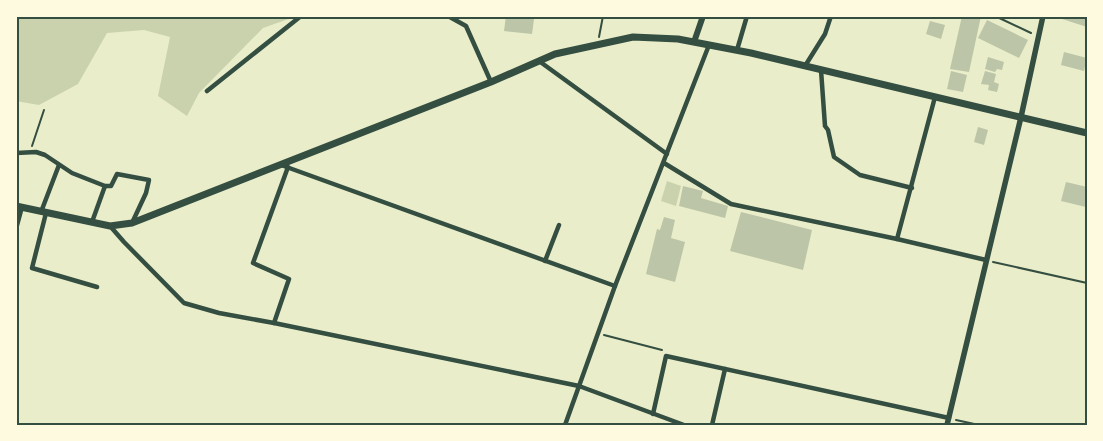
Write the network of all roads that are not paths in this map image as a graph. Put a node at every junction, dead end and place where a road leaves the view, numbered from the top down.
1 (301, 16) edge
2 (448, 16) edge
3 (703, 16) edge
4 (747, 16) edge
5 (1043, 16) edge
6 (830, 17) edge
7 (694, 42) junction
8 (709, 45) junction
9 (737, 50) junction
10 (539, 61) junction
11 (805, 66) junction
12 (821, 70) junction
13 (491, 82) junction
14 (207, 90) dead end
15 (935, 97) junction
16 (1021, 117) junction
17 (1087, 133) edge
18 (16, 153) edge
19 (667, 154) junction
20 (664, 162) junction
21 (59, 164) junction
22 (279, 164) junction
23 (288, 168) junction
24 (105, 186) junction
25 (912, 188) junction
26 (19, 207) edge
27 (44, 212) junction
28 (92, 222) junction
29 (132, 223) junction
30 (559, 225) dead end
31 (110, 226) junction
32 (16, 229) edge
33 (897, 239) junction
34 (986, 260) junction
35 (545, 261) junction
36 (615, 286) junction
37 (97, 287) dead end
38 (274, 323) junction
39 (725, 369) junction
40 (579, 386) junction
41 (653, 414) junction
42 (948, 422) edge
43 (565, 425) edge
44 (684, 425) edge
45 (712, 425) edge

1 - 14 street
2 - 13 street
3 - 7 main road
4 - 9 street
5 - 16 street
6 - 11 street
7 - 8 main road
7 - 10 main road
8 - 9 main road
8 - 19 street
9 - 11 main road
10 - 13 main road
10 - 19 street
11 - 12 main road
12 - 15 main road
12 - 25 street
13 - 22 main road
15 - 16 main road
15 - 25 street
16 - 17 main road
16 - 34 street
18 - 21 street
19 - 20 street
20 - 33 street
20 - 36 street
21 - 24 street
21 - 27 street
22 - 23 street
22 - 29 main road
23 - 35 street
23 - 38 street
24 - 28 street
24 - 29 street
25 - 33 street
26 - 27 main road
26 - 32 street
27 - 28 main road
27 - 37 street
28 - 31 main road
29 - 31 main road
30 - 35 street
31 - 38 street
33 - 34 street
34 - 42 street
35 - 36 street
36 - 40 street
38 - 40 street
39 - 41 street
39 - 42 street
39 - 45 street
40 - 41 street
40 - 43 street
41 - 44 street

